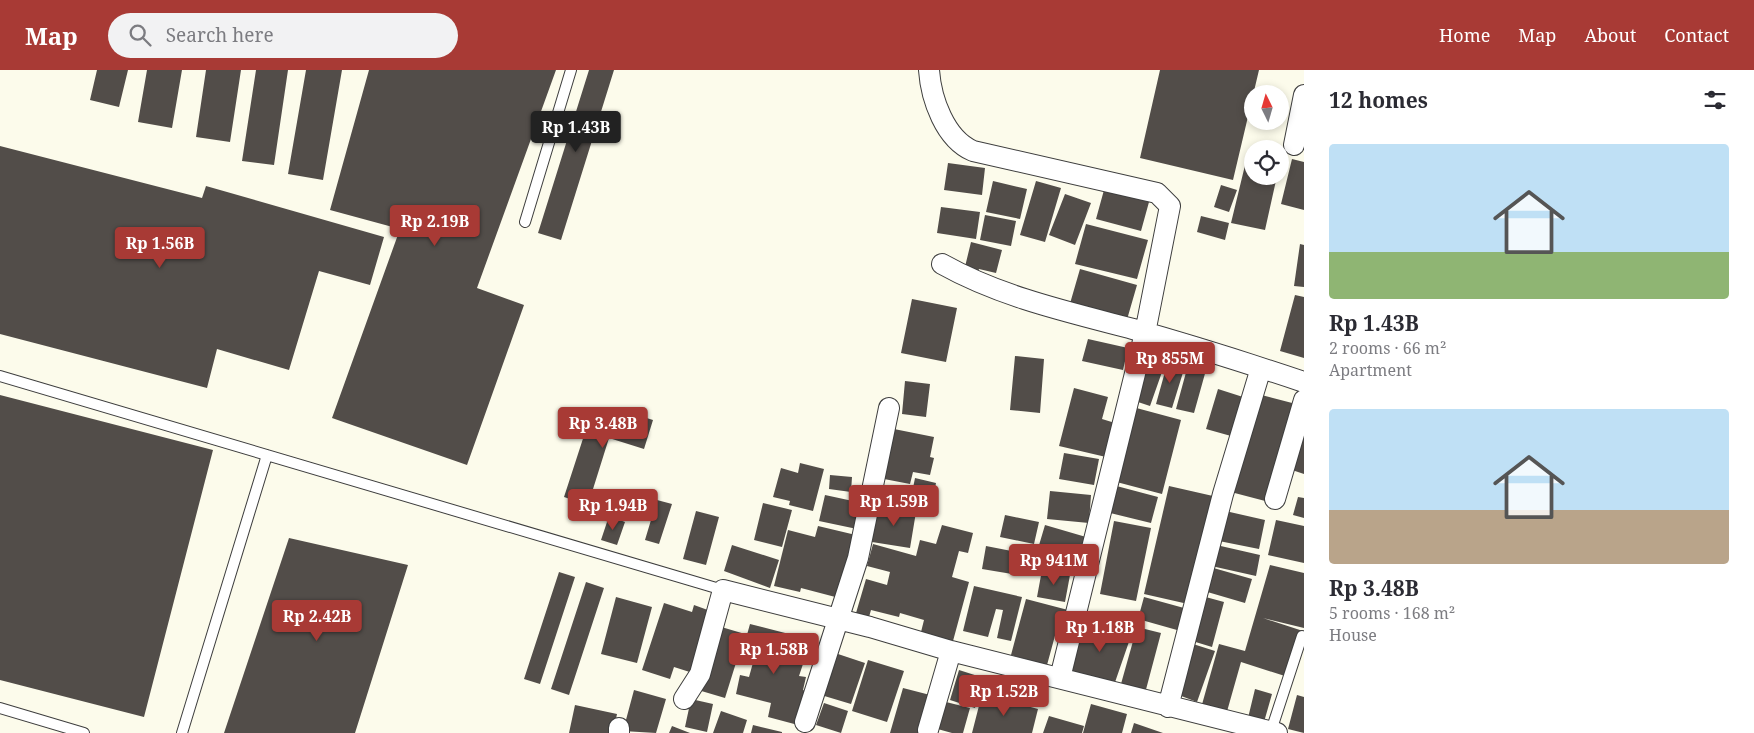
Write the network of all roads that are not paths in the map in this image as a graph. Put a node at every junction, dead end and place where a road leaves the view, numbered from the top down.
1 (571, 70) edge
2 (930, 70) edge
3 (1304, 95) edge
4 (1294, 145) dead end
5 (525, 222) dead end
6 (942, 264) dead end
7 (1145, 332) junction
8 (1261, 368) junction
9 (0, 376) edge
10 (1304, 382) edge
11 (1304, 400) edge
12 (889, 408) dead end
13 (267, 455) junction
14 (1275, 500) dead end
15 (724, 590) junction
16 (838, 618) junction
17 (1302, 636) dead end
18 (951, 651) junction
19 (1060, 678) junction
20 (684, 699) dead end
21 (1168, 707) junction
22 (0, 708) edge
23 (805, 722) dead end
24 (928, 730) dead end
25 (1274, 732) edge
26 (84, 733) edge
27 (182, 733) edge

1 - 5 lane
2 - 7 street
3 - 4 street
6 - 7 street
7 - 8 street
7 - 19 street
8 - 10 street
8 - 21 street
9 - 13 lane
11 - 14 street
12 - 16 street
13 - 15 lane
13 - 27 lane
15 - 16 street
15 - 20 street
16 - 18 street
16 - 23 street
17 - 25 lane
18 - 19 street
18 - 24 street
19 - 21 street
21 - 25 street
22 - 26 lane

